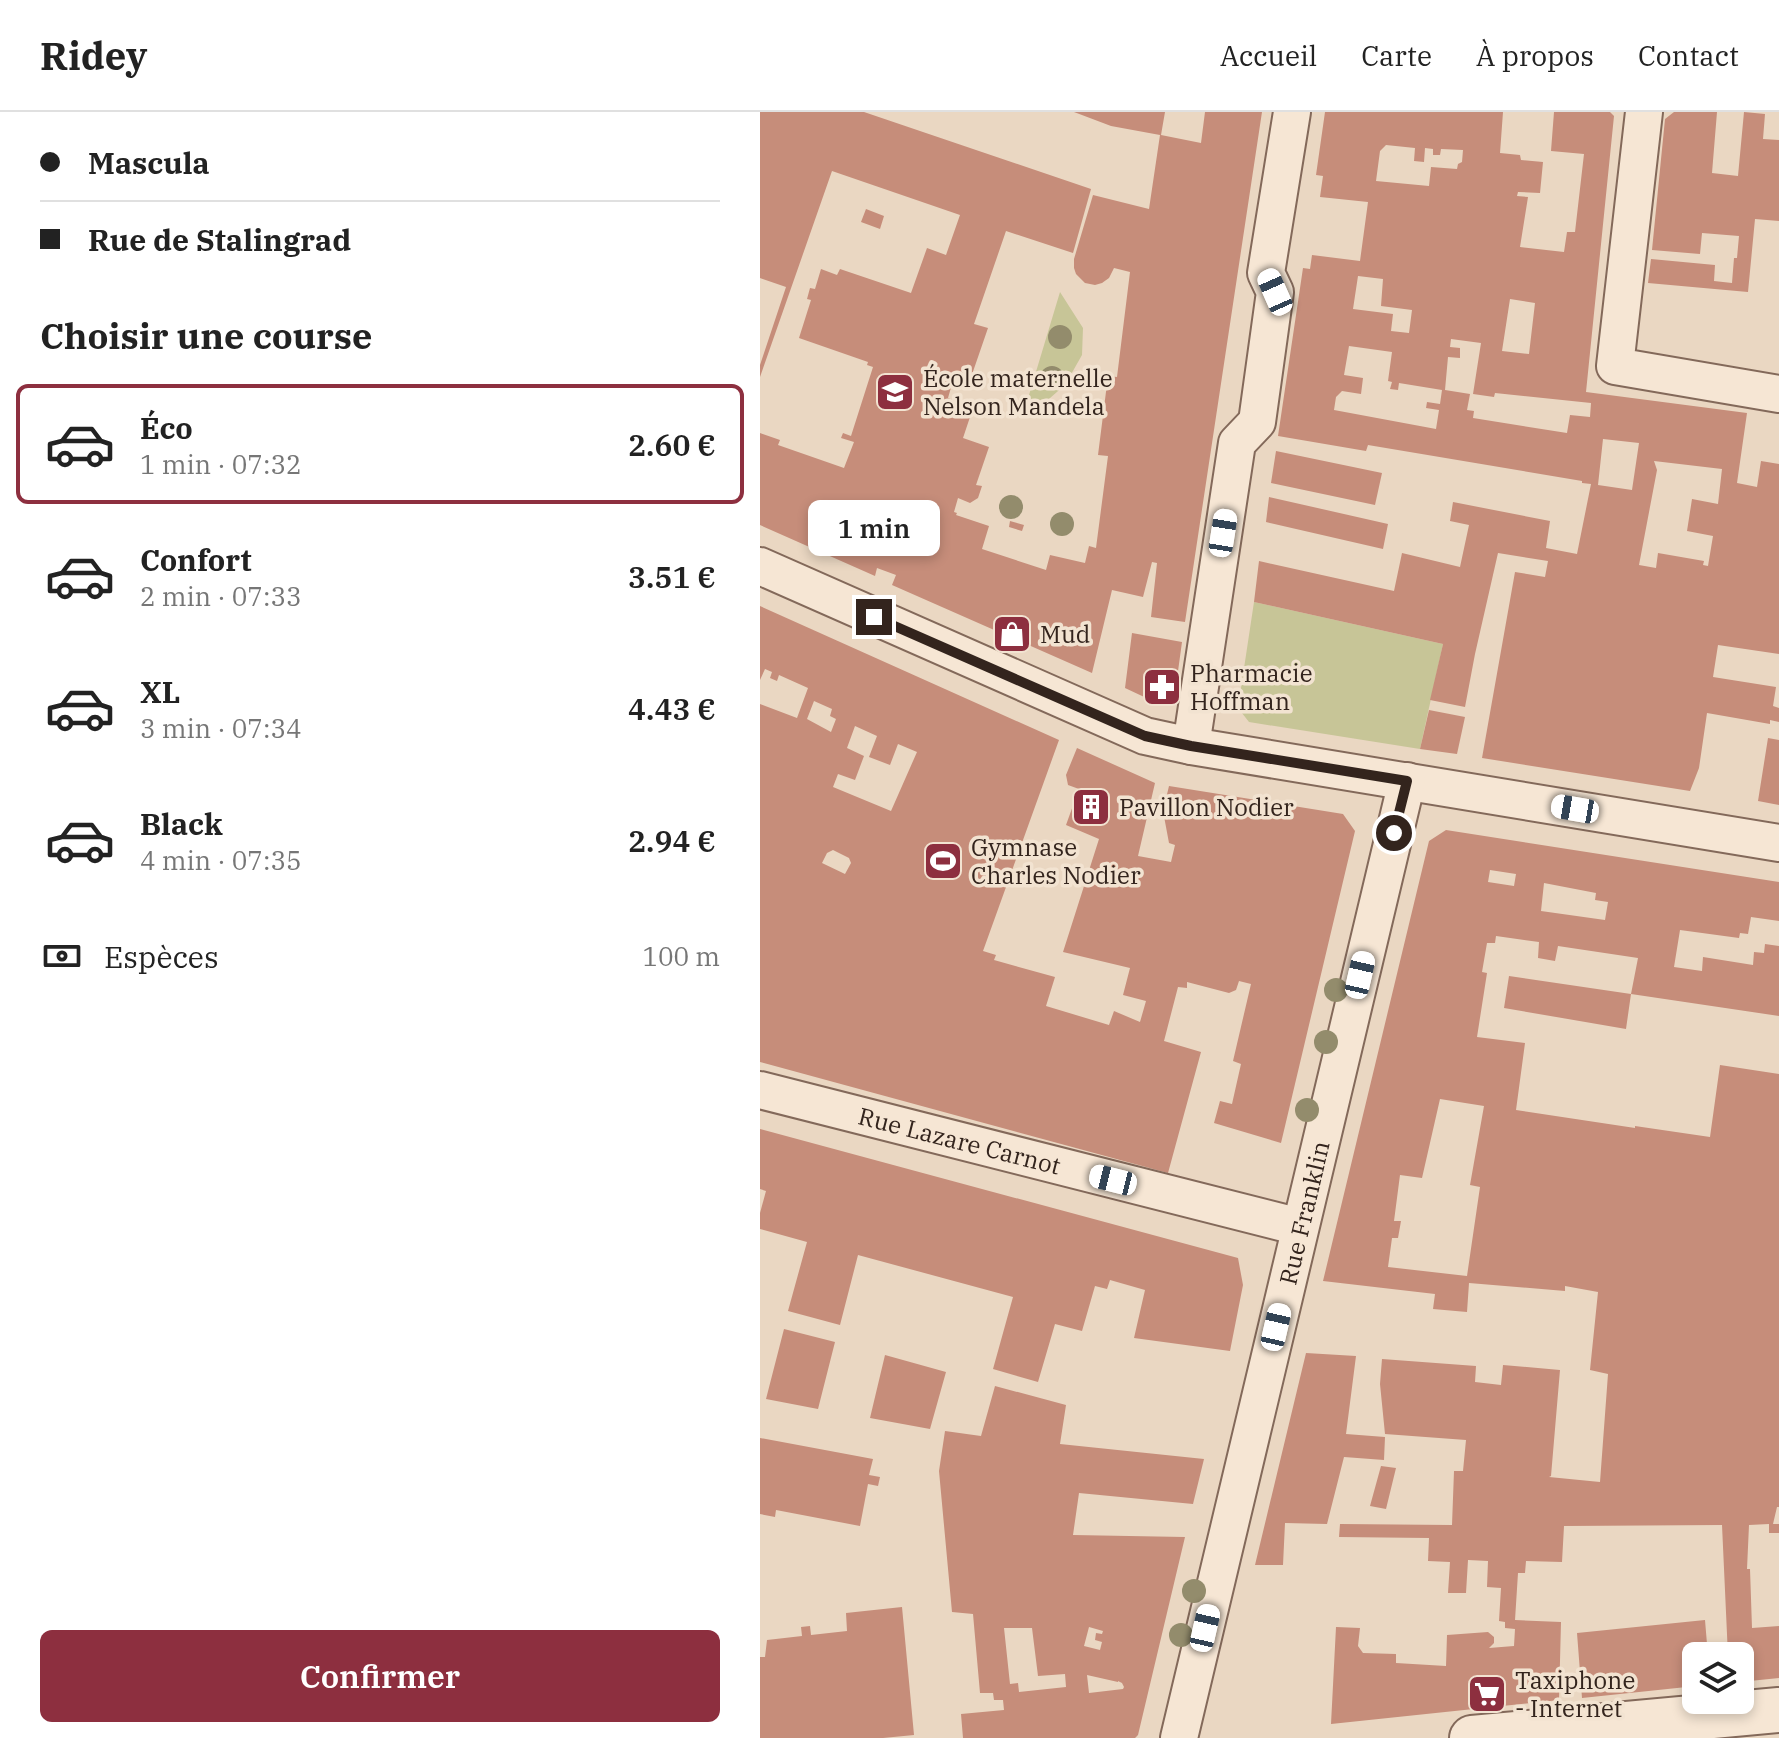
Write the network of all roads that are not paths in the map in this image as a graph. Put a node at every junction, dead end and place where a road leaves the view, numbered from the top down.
1 (1292, 112) edge
2 (1644, 112) edge
3 (1779, 394) edge
4 (760, 566) edge
5 (1191, 746) junction
6 (1407, 781) junction
7 (1779, 843) edge
8 (760, 1090) edge
9 (1300, 1227) junction
10 (1779, 1710) edge
11 (1179, 1738) edge
12 (1472, 1738) edge

1 - 5 street
2 - 3 street
4 - 5 street
5 - 6 street
6 - 7 street
6 - 9 street, Rue Franklin
8 - 9 street, Rue Lazare Carnot
9 - 11 street, Rue Franklin
10 - 12 street

